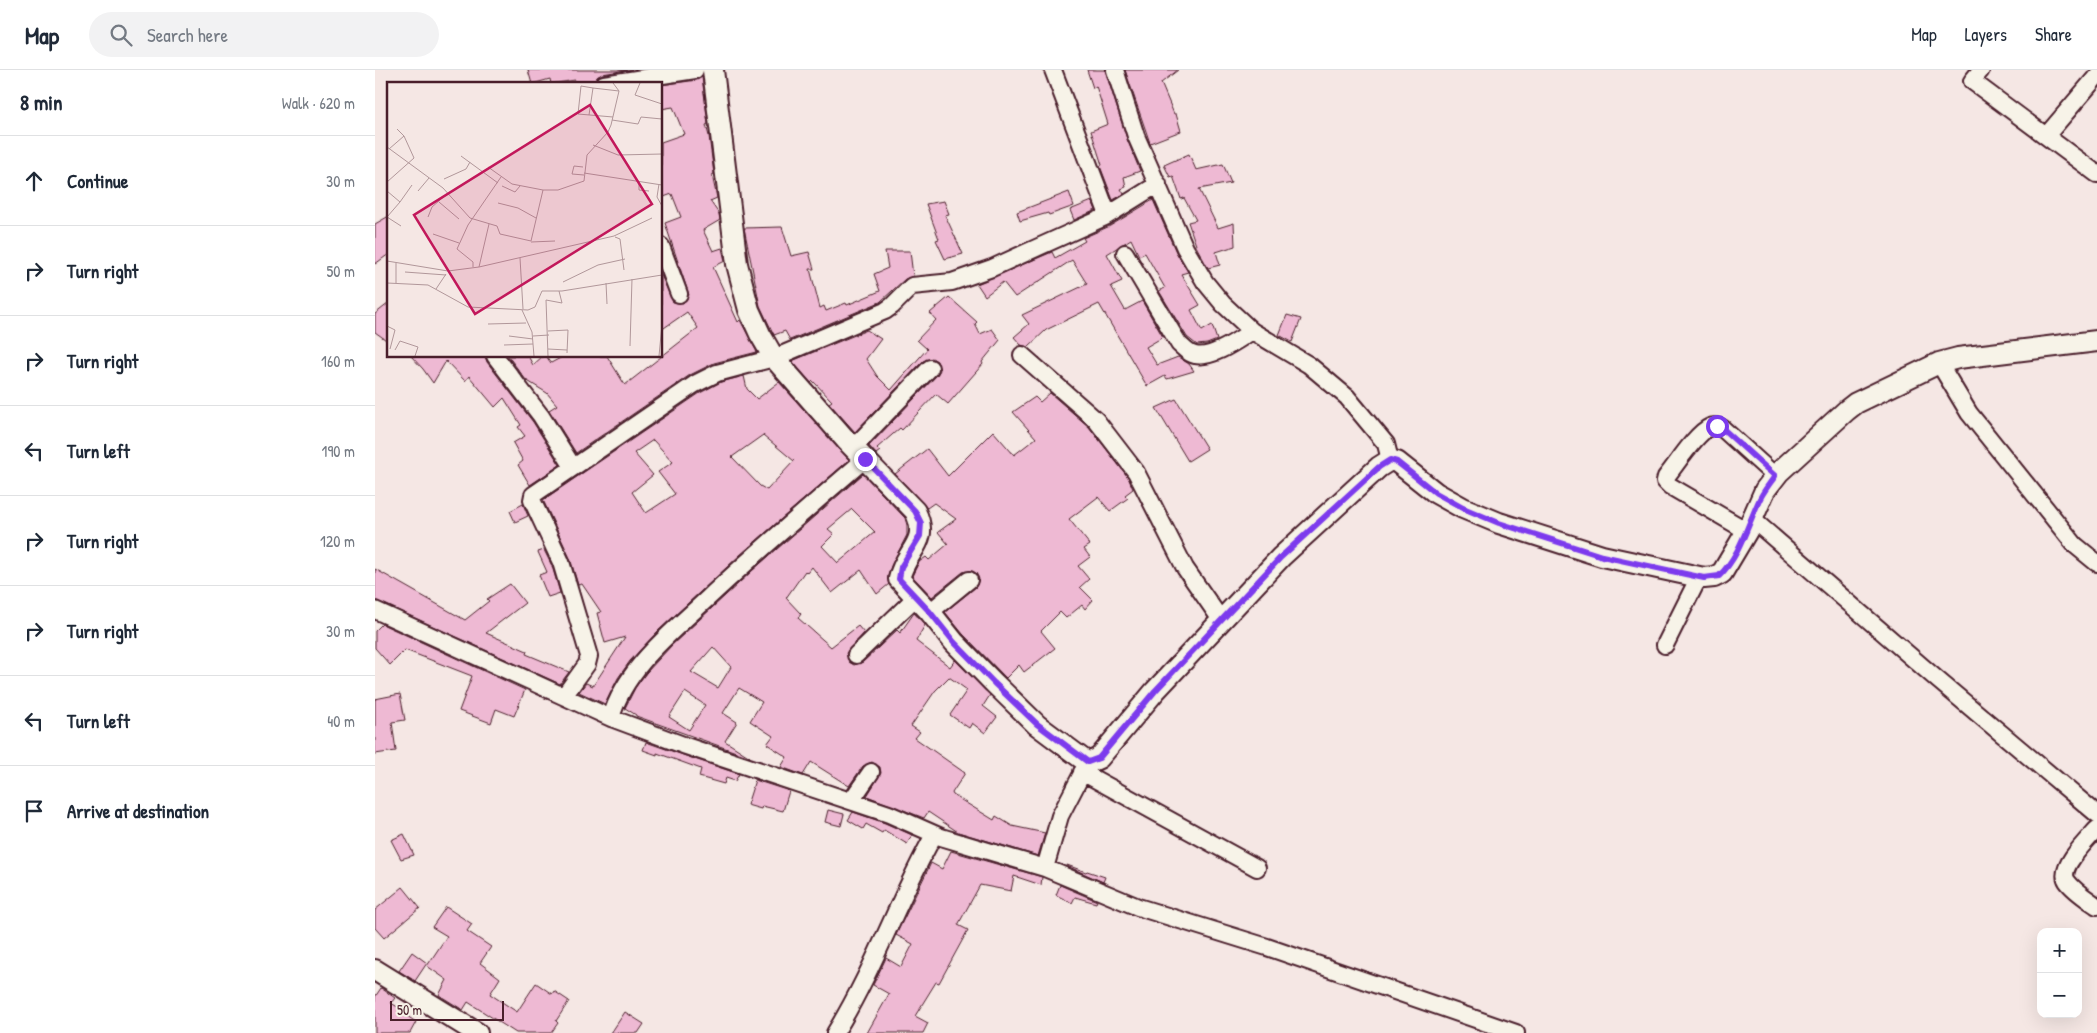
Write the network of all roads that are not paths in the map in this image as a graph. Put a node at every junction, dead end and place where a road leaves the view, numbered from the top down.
1 (695, 70) edge
2 (713, 70) edge
3 (1053, 70) edge
4 (1115, 70) edge
5 (1981, 70) edge
6 (2097, 76) edge
7 (615, 82) edge
8 (2046, 136) junction
9 (2097, 174) edge
10 (1158, 184) junction
11 (1108, 215) junction
12 (663, 251) edge
13 (1125, 253) dead end
14 (679, 294) dead end
15 (1258, 335) junction
16 (2097, 341) edge
17 (1022, 355) dead end
18 (497, 358) edge
19 (774, 358) junction
20 (1939, 363) junction
21 (930, 368) dead end
22 (859, 453) junction
23 (1390, 457) junction
24 (573, 467) junction
25 (1775, 476) junction
26 (1749, 525) junction
27 (2097, 563) edge
28 (1699, 577) junction
29 (969, 580) dead end
30 (915, 598) junction
31 (375, 610) edge
32 (930, 612) junction
33 (1221, 620) junction
34 (1665, 645) dead end
35 (856, 655) dead end
36 (565, 696) junction
37 (611, 718) junction
38 (1085, 767) junction
39 (871, 772) dead end
40 (851, 801) junction
41 (2097, 814) edge
42 (2097, 829) edge
43 (934, 835) junction
44 (1045, 868) junction
45 (1257, 868) dead end
46 (2097, 906) edge
47 (375, 970) edge
48 (477, 1033) edge
49 (835, 1033) edge
50 (1516, 1033) edge

1 - 7 street
2 - 19 street
3 - 11 street
4 - 10 street
5 - 8 street
6 - 8 street
8 - 9 street
10 - 11 street
10 - 15 street
11 - 19 street
12 - 14 street
13 - 15 street
15 - 23 street
16 - 20 street
17 - 33 street
18 - 24 street
19 - 22 street
19 - 24 street
20 - 25 street
20 - 27 street
21 - 22 street
22 - 30 street
22 - 37 street
23 - 28 street
23 - 33 street
24 - 36 street
25 - 26 street
25 - 26 street
26 - 28 street
26 - 41 street
28 - 34 street
29 - 32 street
30 - 32 street
30 - 35 street
31 - 36 street
32 - 38 street
33 - 38 street
36 - 37 street
37 - 40 street
38 - 44 street
38 - 45 street
39 - 40 street
40 - 43 street
42 - 46 street
43 - 44 street
43 - 49 street
44 - 50 street
47 - 48 street

